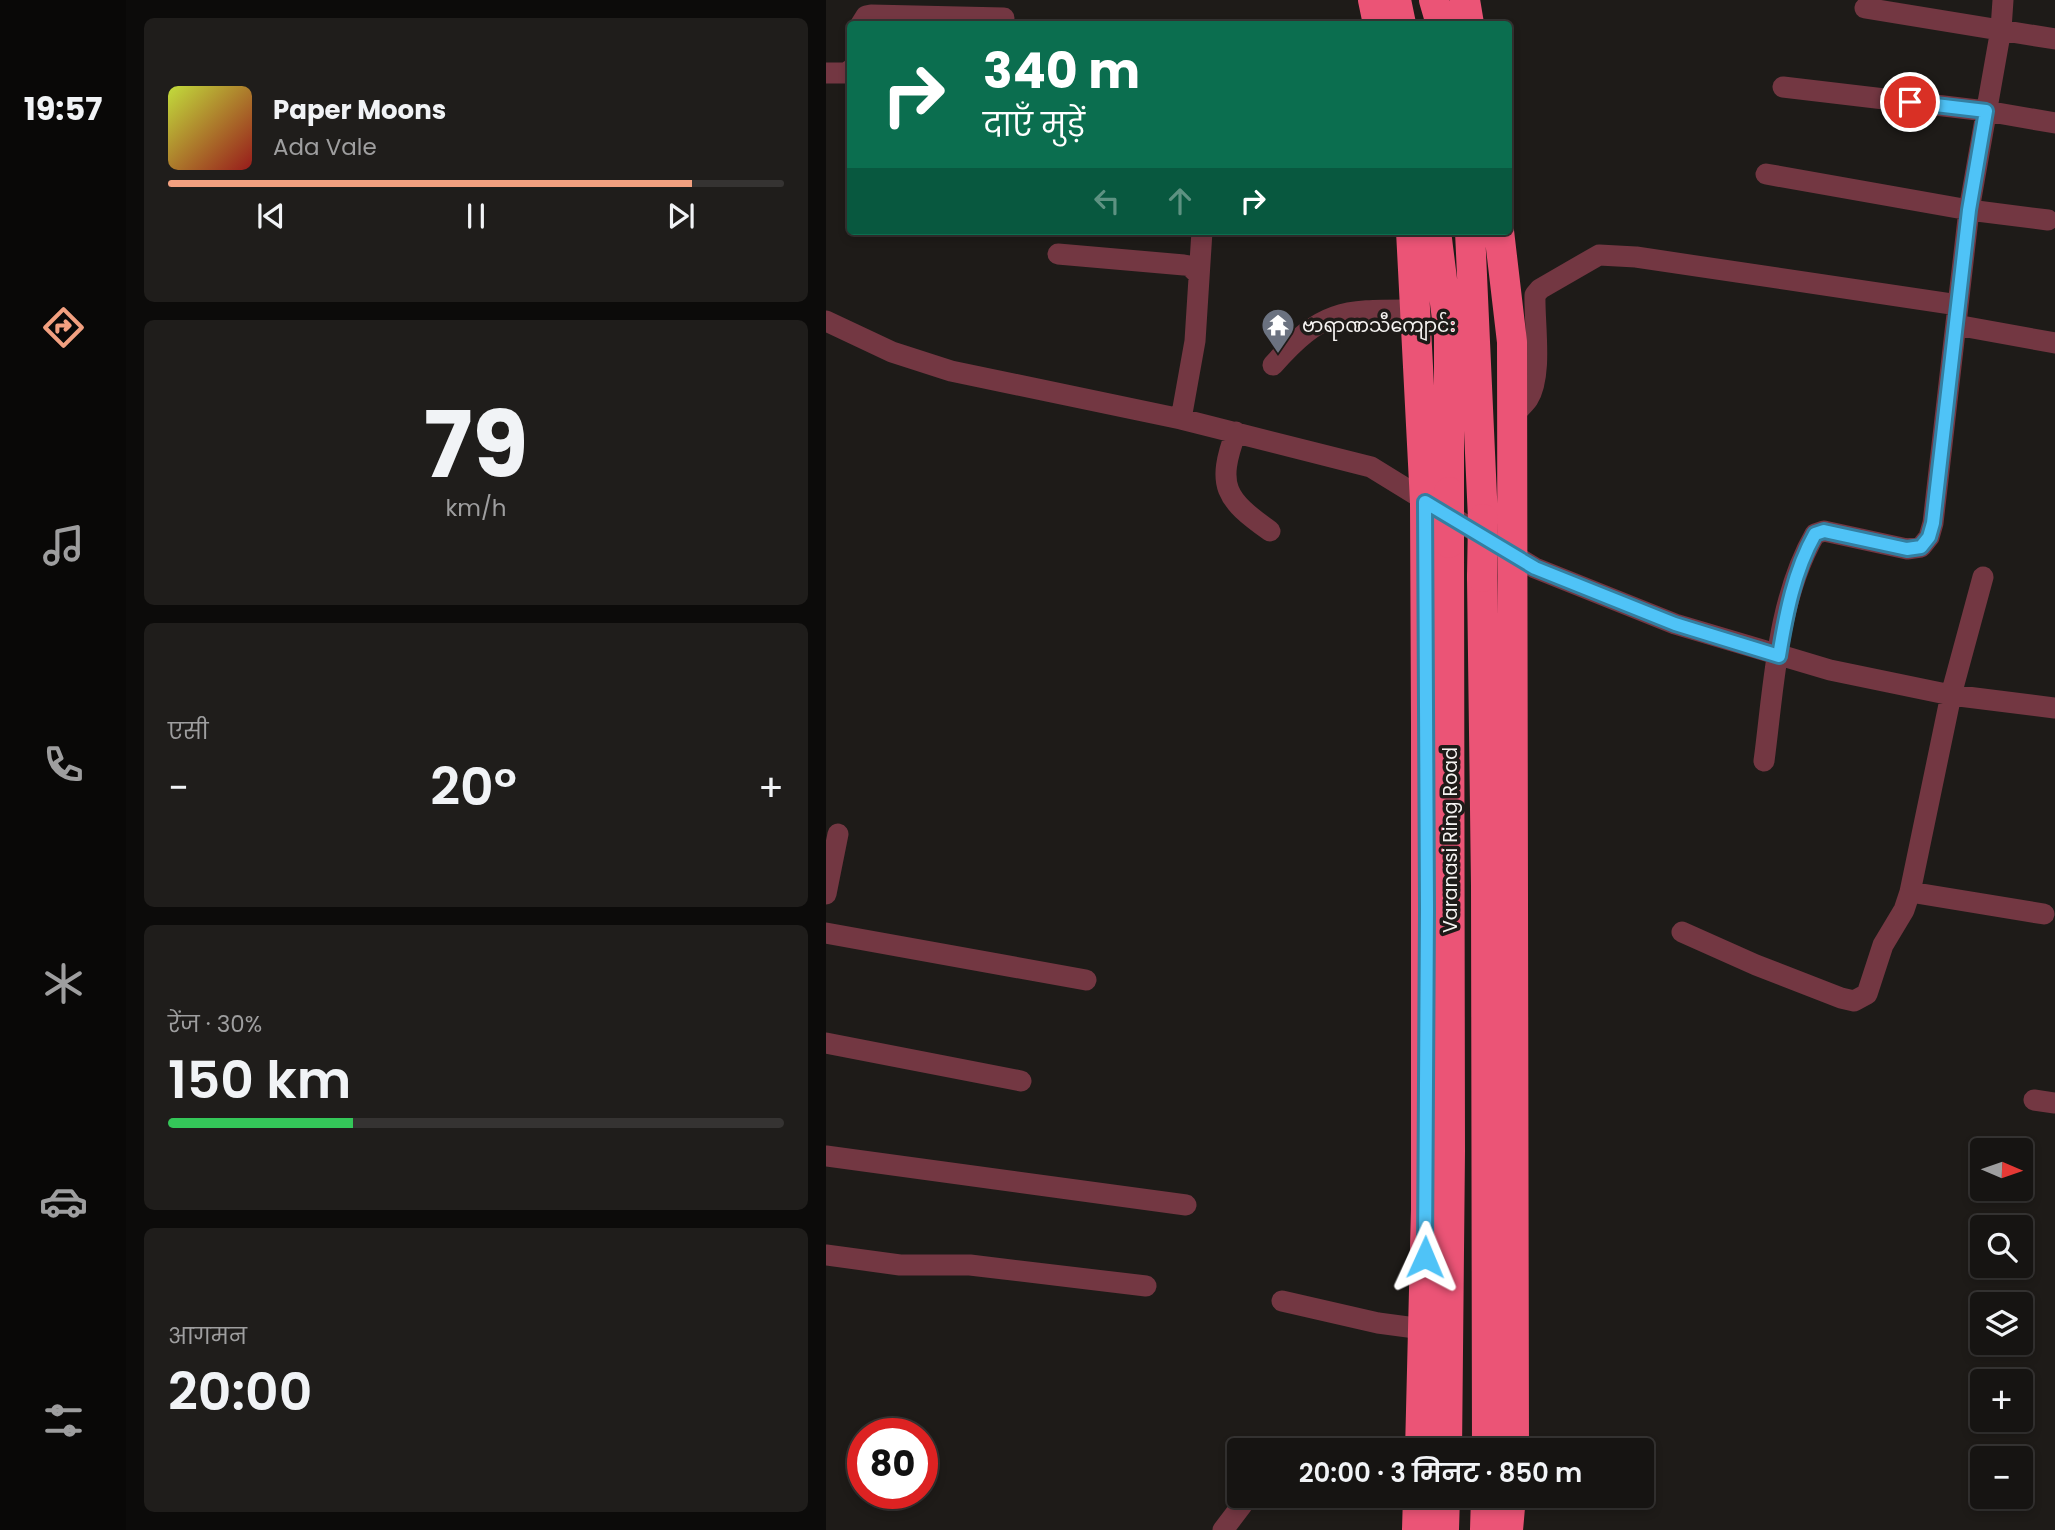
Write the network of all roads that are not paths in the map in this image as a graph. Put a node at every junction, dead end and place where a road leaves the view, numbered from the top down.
1 (1373, 0) edge
2 (1396, 0) edge
3 (1434, 0) edge
4 (1465, 0) edge
5 (2003, 0) edge
6 (1865, 8) dead end
7 (1004, 18) dead end
8 (863, 21) edge
9 (1376, 21) edge
10 (1400, 21) edge
11 (1440, 21) edge
12 (1468, 21) edge
13 (2000, 29) junction
14 (2055, 39) edge
15 (847, 72) edge
16 (826, 73) edge
17 (1783, 87) dead end
18 (1986, 111) junction
19 (2055, 123) edge
20 (1766, 174) dead end
21 (1969, 210) junction
22 (2048, 220) dead end
23 (1202, 235) edge
24 (1411, 235) edge
25 (1436, 235) edge
26 (1470, 235) edge
27 (1499, 235) edge
28 (1058, 254) dead end
29 (1199, 275) junction
30 (1416, 310) junction
31 (1957, 315) junction
32 (826, 321) edge
33 (2055, 343) edge
34 (1273, 365) dead end
35 (1513, 416) junction
36 (1181, 419) junction
37 (1236, 432) junction
38 (1437, 497) junction
39 (1270, 531) dead end
40 (1513, 555) junction
41 (1983, 577) dead end
42 (1779, 656) junction
43 (1951, 695) junction
44 (2055, 708) edge
45 (1764, 761) dead end
46 (838, 834) dead end
47 (1910, 892) junction
48 (826, 894) edge
49 (2045, 914) dead end
50 (1682, 932) dead end
51 (826, 933) edge
52 (1086, 980) dead end
53 (826, 1043) edge
54 (1021, 1081) dead end
55 (826, 1156) edge
56 (1186, 1205) dead end
57 (826, 1255) edge
58 (1146, 1286) dead end
59 (1282, 1301) dead end
60 (1423, 1329) junction
61 (1420, 1438) edge
62 (1447, 1438) edge
63 (1488, 1438) edge
64 (1514, 1438) edge
65 (1240, 1508) edge
66 (1418, 1508) edge
67 (1445, 1508) edge
68 (1486, 1508) edge
69 (1510, 1508) edge
70 (1223, 1530) edge
71 (1417, 1530) edge
72 (1444, 1530) edge
73 (1485, 1530) edge
74 (1508, 1530) edge

1 - 9 highway
2 - 10 highway
3 - 11 highway
4 - 12 highway
5 - 13 street
6 - 13 street
7 - 8 street
13 - 14 street
13 - 18 street
15 - 16 street
17 - 18 street
18 - 19 street
18 - 21 street
20 - 21 street
21 - 22 street
21 - 31 street
23 - 29 street
24 - 30 highway
25 - 38 highway, Varanasi Ring Road
26 - 63 highway, Varanasi Ring Road, bridge
27 - 35 highway
28 - 29 street
29 - 36 street
30 - 34 street
30 - 38 highway
31 - 33 street
31 - 35 street
31 - 42 street
32 - 36 street
35 - 40 highway
36 - 37 street
37 - 38 street
37 - 39 street
38 - 40 street
38 - 60 highway
38 - 62 highway, Varanasi Ring Road, bridge
40 - 42 street
40 - 64 highway
41 - 43 street
42 - 43 street
42 - 45 street
43 - 44 street
43 - 47 street
46 - 48 street
47 - 49 street
47 - 50 street
51 - 52 street
53 - 54 street
55 - 56 street
57 - 58 street
59 - 60 street
60 - 61 highway
65 - 70 street
66 - 71 highway
67 - 72 highway
68 - 73 highway
69 - 74 highway

